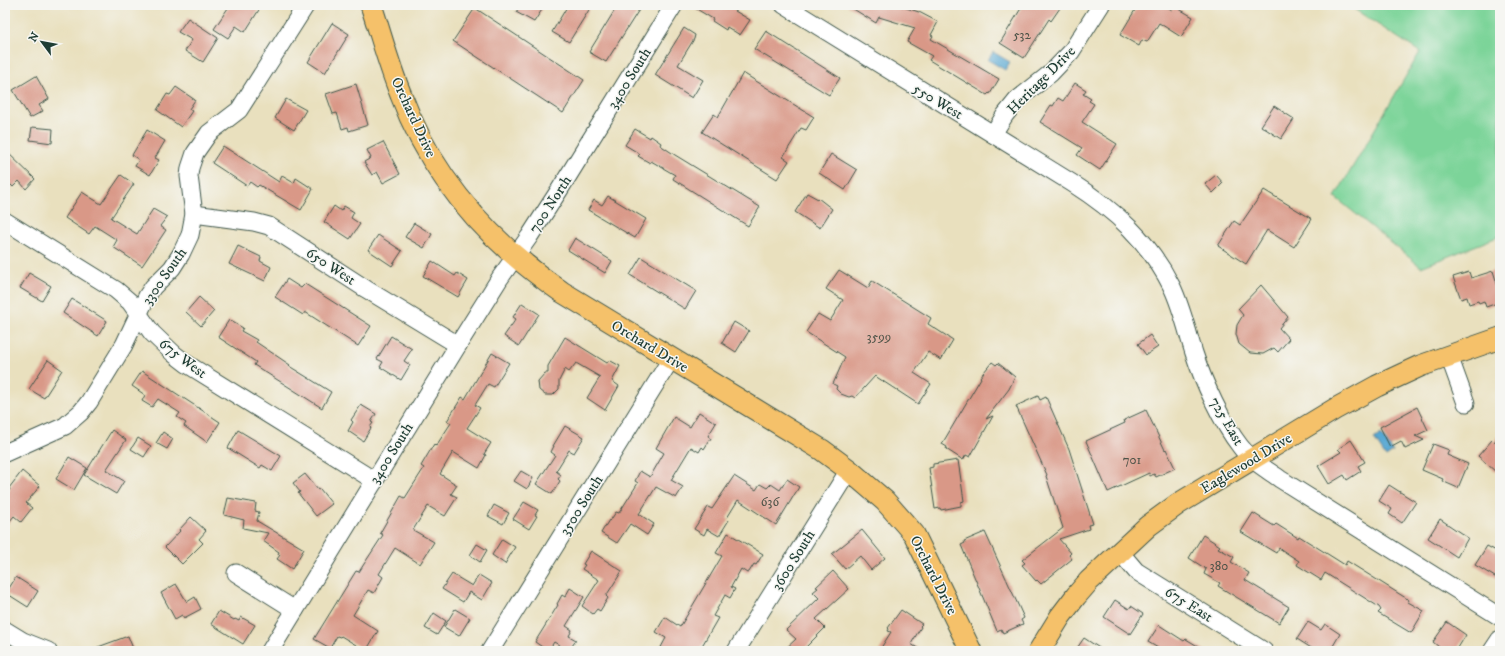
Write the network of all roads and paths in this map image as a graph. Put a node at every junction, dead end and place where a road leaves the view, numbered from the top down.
1 (306, 5) edge
2 (371, 5) edge
3 (674, 5) edge
4 (784, 5) edge
5 (1101, 5) edge
6 (993, 134) junction
7 (583, 152) joint
8 (1093, 196) joint
9 (194, 214) junction
10 (5, 221) edge
11 (515, 256) junction
12 (138, 314) junction
13 (1500, 338) edge
14 (458, 345) junction
15 (1449, 356) junction
16 (671, 359) junction
17 (1466, 403) dead end
18 (5, 454) edge
19 (1253, 459) junction
20 (849, 470) junction
21 (374, 481) junction
22 (1119, 551) junction
23 (236, 573) dead end
24 (295, 610) junction
25 (1500, 617) edge
26 (5, 630) edge
27 (1500, 639) edge
28 (48, 651) edge
29 (270, 651) edge
30 (490, 651) edge
31 (736, 651) edge
32 (972, 651) edge
33 (1039, 651) edge
34 (1264, 651) edge
35 (1492, 651) edge

1 - 9 street, 3300 South
2 - 11 main road, Orchard Drive
3 - 7 street, 3400 South
4 - 6 street, 550 West
5 - 6 street, Heritage Drive
6 - 8 street, 550 West
7 - 11 street, 700 North
8 - 19 street, 725 East
9 - 12 street, 3300 South
9 - 14 street, 650 West
10 - 12 street, 675 West
11 - 14 street, 3400 South
11 - 16 main road, Orchard Drive
12 - 18 street, 3300 South
12 - 21 street, 675 West
13 - 15 main road, Eaglewood Drive
14 - 21 street, 3400 South
15 - 17 street
15 - 19 main road, Eaglewood Drive
16 - 20 main road, Orchard Drive
16 - 30 street, 3500 South
19 - 22 main road, Eaglewood Drive
19 - 25 street, 725 East
20 - 31 street, 3600 South
20 - 32 main road, Orchard Drive
21 - 24 street, 3400 South
22 - 33 main road, Eaglewood Drive
22 - 34 street, 675 East
23 - 24 street
24 - 29 street, 3400 South
26 - 28 street
27 - 35 street

